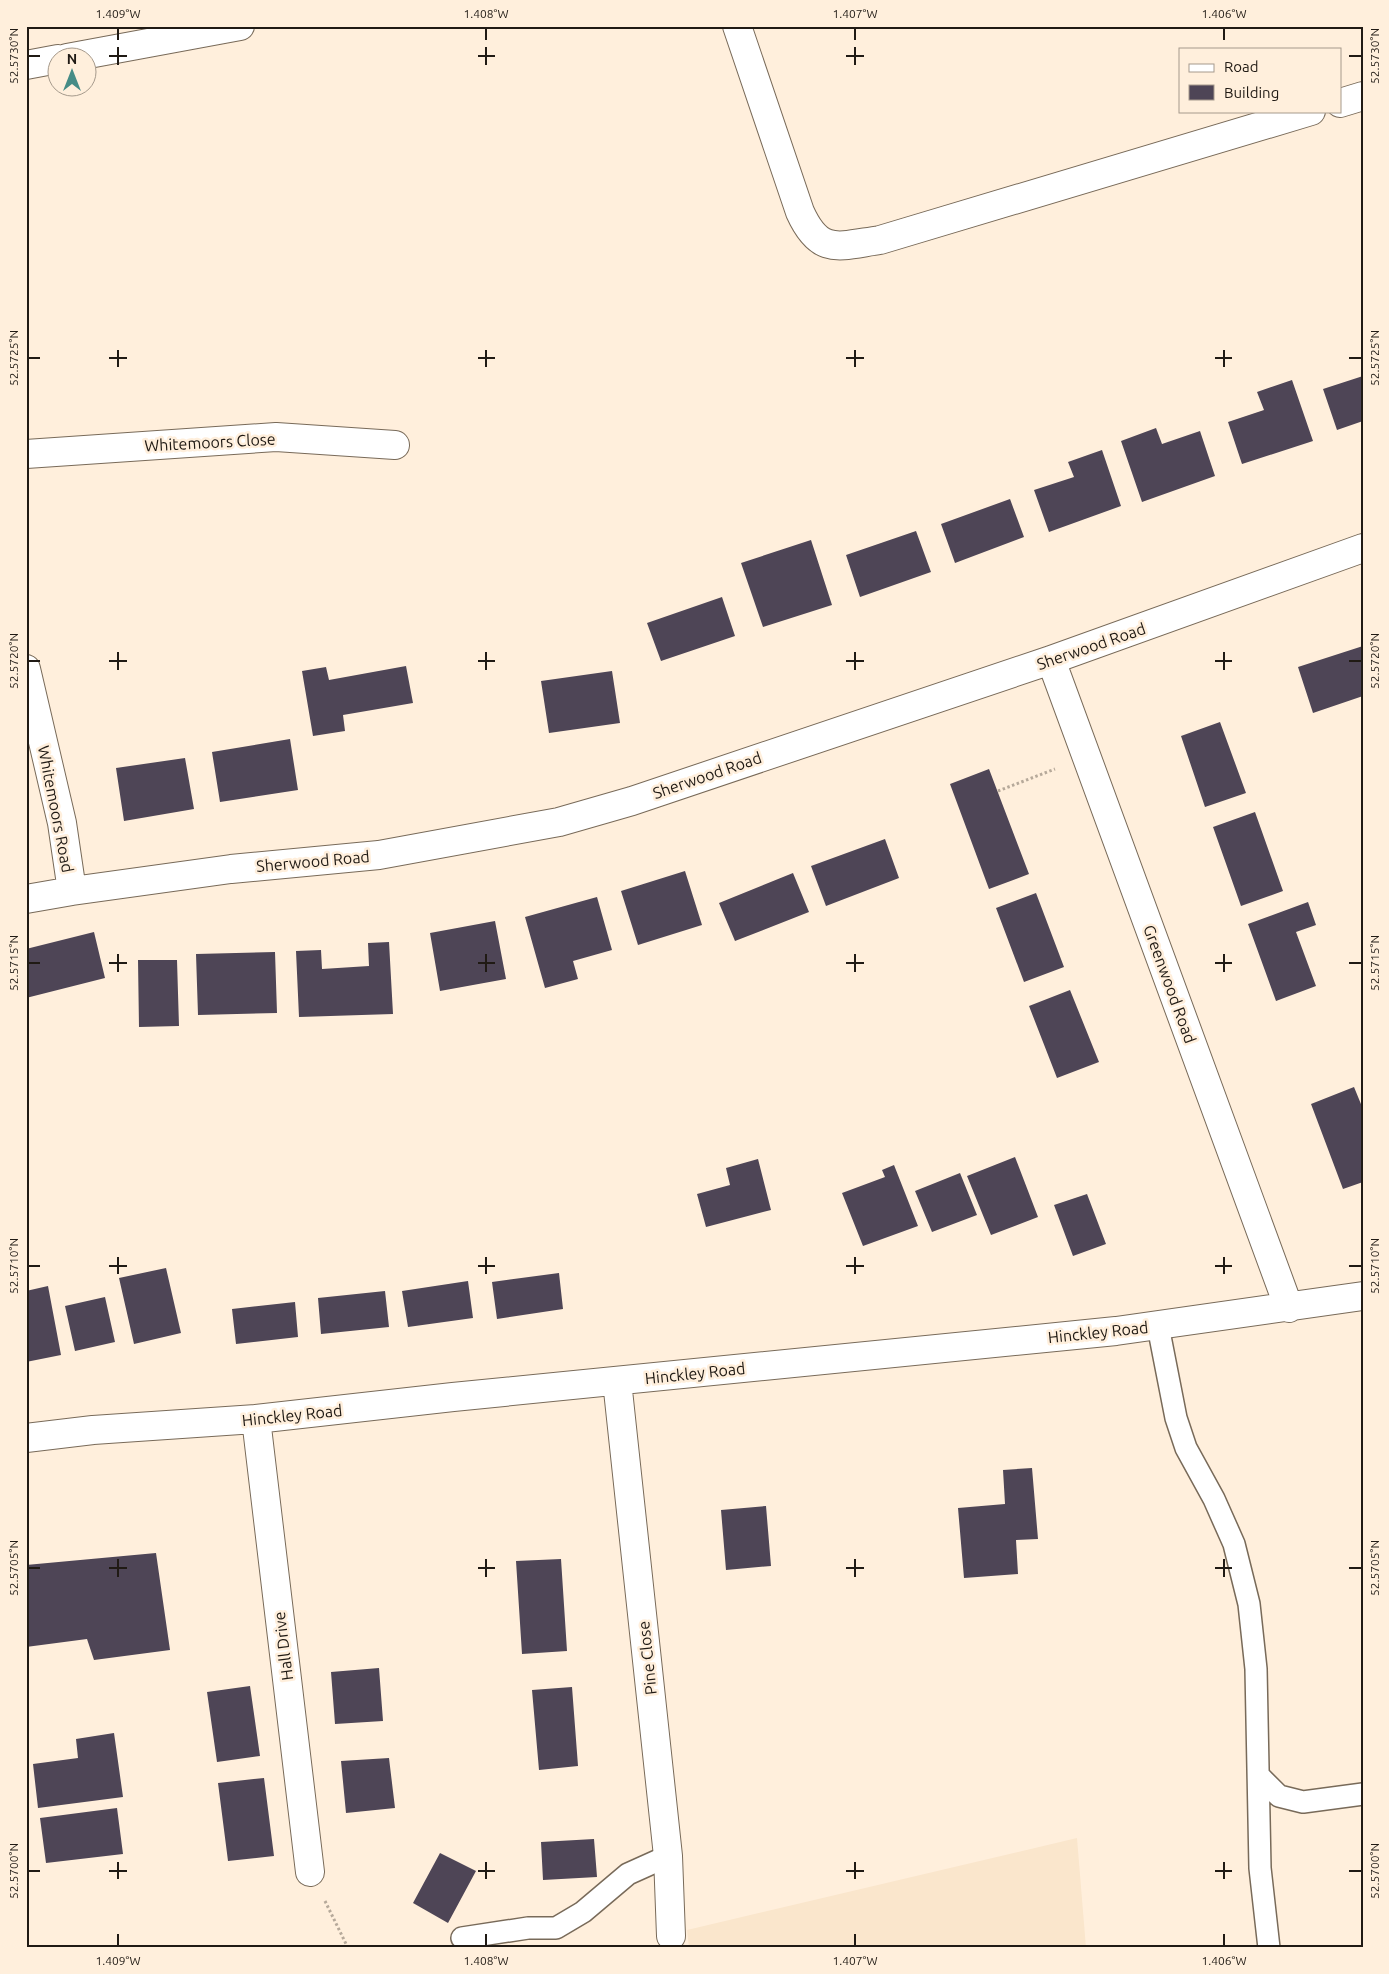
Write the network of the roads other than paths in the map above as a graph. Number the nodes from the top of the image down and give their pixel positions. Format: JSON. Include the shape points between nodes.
{"nodes":[{"id":1,"x":240,"y":26,"type":"edge"},
{"id":2,"x":737,"y":26,"type":"edge"},
{"id":3,"x":98,"y":52,"type":"edge"},
{"id":4,"x":48,"y":61,"type":"edge"},
{"id":5,"x":26,"y":65,"type":"edge"},
{"id":6,"x":1363,"y":96,"type":"edge"},
{"id":7,"x":1342,"y":102,"type":"edge"},
{"id":8,"x":1308,"y":112,"type":"edge"},
{"id":9,"x":395,"y":445,"type":"dead end"},
{"id":10,"x":26,"y":454,"type":"edge"},
{"id":11,"x":1363,"y":548,"type":"edge"},
{"id":12,"x":1051,"y":660,"type":"junction"},
{"id":13,"x":26,"y":669,"type":"edge"},
{"id":14,"x":72,"y":891,"type":"junction"},
{"id":15,"x":26,"y":900,"type":"edge"},
{"id":16,"x":1363,"y":1296,"type":"edge"},
{"id":17,"x":1289,"y":1308,"type":"junction"},
{"id":18,"x":1158,"y":1326,"type":"junction"},
{"id":19,"x":617,"y":1381,"type":"junction"},
{"id":20,"x":256,"y":1419,"type":"junction"},
{"id":21,"x":26,"y":1438,"type":"edge"},
{"id":22,"x":1260,"y":1777,"type":"junction"},
{"id":23,"x":1363,"y":1794,"type":"edge"},
{"id":24,"x":668,"y":1856,"type":"junction"},
{"id":25,"x":310,"y":1872,"type":"road end"},
{"id":26,"x":462,"y":1938,"type":"dead end"},
{"id":27,"x":671,"y":1942,"type":"edge"},
{"id":28,"x":1269,"y":1948,"type":"edge"}],
"edges":[{"from":1,"to":3,"type":"street"},
{"from":2,"to":8,"type":"street","via":[[809,232],[822,243],[841,246],[880,240]]},
{"from":4,"to":5,"type":"street"},
{"from":6,"to":7,"type":"street"},
{"from":9,"to":10,"type":"street","name":"Whitemoors Close","via":[[276,437]]},
{"from":11,"to":12,"type":"street","name":"Sherwood Road"},
{"from":12,"to":14,"type":"street","name":"Sherwood Road","via":[[632,801],[559,822],[379,855],[231,869]]},
{"from":12,"to":17,"type":"street","name":"Greenwood Road"},
{"from":13,"to":14,"type":"street","name":"Whitemoors Road","via":[[62,824]]},
{"from":14,"to":15,"type":"street","name":"Sherwood Road"},
{"from":16,"to":17,"type":"street","name":"Hinckley Road"},
{"from":17,"to":18,"type":"street","name":"Hinckley Road"},
{"from":18,"to":19,"type":"street","name":"Hinckley Road"},
{"from":18,"to":22,"type":"lane","via":[[1174,1408],[1186,1448],[1234,1544],[1249,1604],[1256,1669]]},
{"from":19,"to":20,"type":"street","name":"Hinckley Road"},
{"from":19,"to":24,"type":"street","name":"Pine Close"},
{"from":20,"to":21,"type":"street","name":"Hinckley Road"},
{"from":20,"to":25,"type":"street","name":"Hall Drive"},
{"from":22,"to":23,"type":"lane","via":[[1279,1796],[1303,1802]]},
{"from":22,"to":28,"type":"lane","via":[[1260,1868]]},
{"from":24,"to":26,"type":"lane","via":[[628,1874],[583,1912],[556,1928],[528,1928]]},
{"from":24,"to":27,"type":"street","name":"Pine Close"}]}
